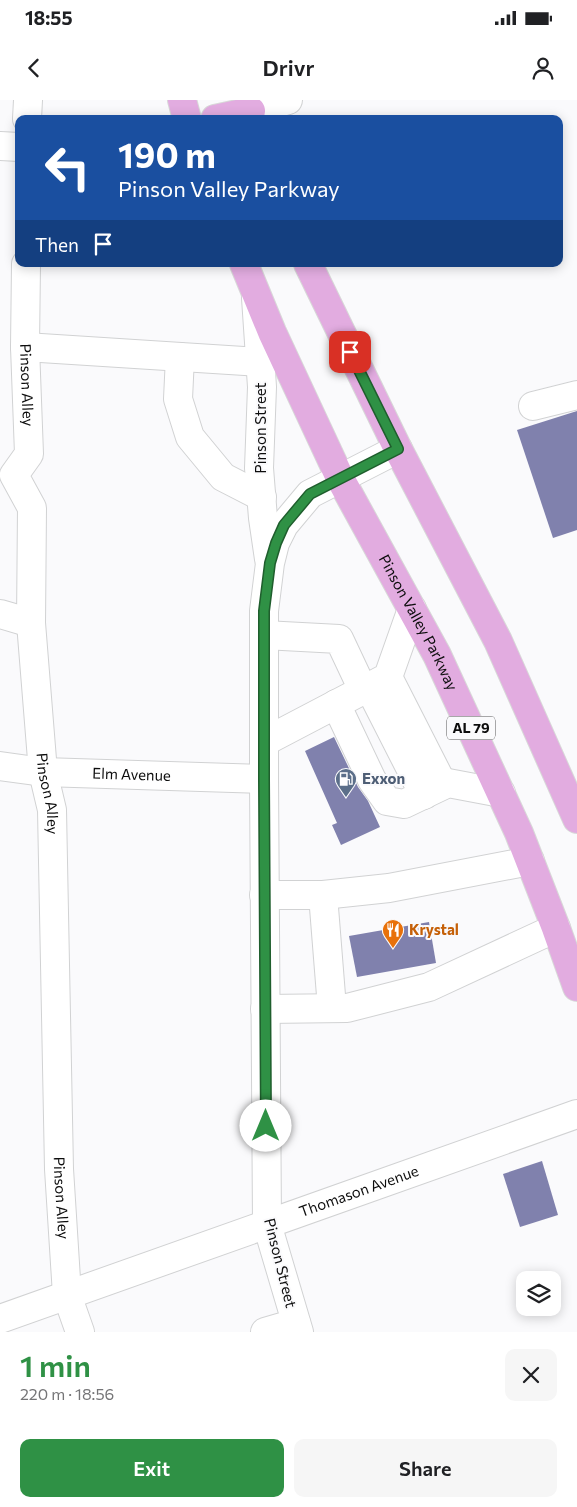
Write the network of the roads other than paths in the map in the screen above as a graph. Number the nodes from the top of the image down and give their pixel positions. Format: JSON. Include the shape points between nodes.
{"nodes":[{"id":1,"x":28,"y":100,"type":"edge"},
{"id":2,"x":182,"y":100,"type":"edge"},
{"id":3,"x":288,"y":100,"type":"edge"},
{"id":4,"x":251,"y":110,"type":"edge"},
{"id":5,"x":27,"y":115,"type":"edge"},
{"id":6,"x":186,"y":115,"type":"edge"},
{"id":7,"x":231,"y":115,"type":"edge"},
{"id":8,"x":0,"y":146,"type":"edge"},
{"id":9,"x":15,"y":147,"type":"edge"},
{"id":10,"x":26,"y":267,"type":"edge"},
{"id":11,"x":245,"y":267,"type":"edge"},
{"id":12,"x":309,"y":267,"type":"edge"},
{"id":13,"x":256,"y":292,"type":"junction"},
{"id":14,"x":25,"y":348,"type":"junction"},
{"id":15,"x":180,"y":357,"type":"junction"},
{"id":16,"x":260,"y":362,"type":"junction"},
{"id":17,"x":577,"y":395,"type":"edge"},
{"id":18,"x":533,"y":406,"type":"dead end"},
{"id":19,"x":398,"y":449,"type":"junction"},
{"id":20,"x":7,"y":472,"type":"edge"},
{"id":21,"x":341,"y":480,"type":"junction"},
{"id":22,"x":262,"y":497,"type":"junction"},
{"id":23,"x":270,"y":563,"type":"junction"},
{"id":24,"x":412,"y":609,"type":"junction"},
{"id":25,"x":0,"y":614,"type":"edge"},
{"id":26,"x":31,"y":623,"type":"junction"},
{"id":27,"x":264,"y":635,"type":"junction"},
{"id":28,"x":361,"y":691,"type":"junction"},
{"id":29,"x":264,"y":742,"type":"junction"},
{"id":30,"x":0,"y":766,"type":"edge"},
{"id":31,"x":43,"y":772,"type":"junction"},
{"id":32,"x":264,"y":779,"type":"junction"},
{"id":33,"x":501,"y":793,"type":"junction"},
{"id":34,"x":424,"y":795,"type":"junction"},
{"id":35,"x":577,"y":819,"type":"edge"},
{"id":36,"x":530,"y":860,"type":"junction"},
{"id":37,"x":264,"y":895,"type":"junction"},
{"id":38,"x":323,"y":895,"type":"junction"},
{"id":39,"x":556,"y":928,"type":"junction"},
{"id":40,"x":577,"y":987,"type":"edge"},
{"id":41,"x":332,"y":1008,"type":"junction"},
{"id":42,"x":265,"y":1009,"type":"junction"},
{"id":43,"x":577,"y":1114,"type":"edge"},
{"id":44,"x":267,"y":1224,"type":"junction"},
{"id":45,"x":67,"y":1295,"type":"junction"},
{"id":46,"x":0,"y":1319,"type":"edge"},
{"id":47,"x":297,"y":1327,"type":"edge"},
{"id":48,"x":80,"y":1332,"type":"edge"},
{"id":49,"x":266,"y":1332,"type":"edge"}],
"edges":[{"from":1,"to":5,"type":"street"},
{"from":2,"to":6,"type":"main road"},
{"from":3,"to":4,"type":"street"},
{"from":4,"to":7,"type":"main road"},
{"from":8,"to":9,"type":"street"},
{"from":10,"to":14,"type":"street","name":"Pinson Alley"},
{"from":11,"to":13,"type":"main road","name":"Pinson Valley Parkway","number":"AL 79"},
{"from":12,"to":19,"type":"main road"},
{"from":13,"to":16,"type":"street","name":"Pinson Street"},
{"from":13,"to":21,"type":"main road","name":"Pinson Valley Parkway","number":"AL 79"},
{"from":14,"to":15,"type":"street"},
{"from":14,"to":20,"type":"street","name":"Pinson Alley","via":[[29,454]]},
{"from":15,"to":16,"type":"street"},
{"from":15,"to":22,"type":"street","via":[[178,399],[190,437],[223,477]]},
{"from":16,"to":22,"type":"street","name":"Pinson Street"},
{"from":17,"to":18,"type":"street"},
{"from":19,"to":21,"type":"street","name":"Pinson Street"},
{"from":19,"to":35,"type":"main road","via":[[498,641]]},
{"from":20,"to":26,"type":"street","name":"Pinson Alley","via":[[32,508]]},
{"from":21,"to":23,"type":"street","name":"Pinson Street","via":[[310,494],[284,525]]},
{"from":21,"to":24,"type":"main road","name":"Pinson Valley Parkway","number":"AL 79"},
{"from":22,"to":23,"type":"street","name":"Pinson Street"},
{"from":23,"to":27,"type":"street","name":"Pinson Street"},
{"from":24,"to":28,"type":"street"},
{"from":24,"to":33,"type":"main road","name":"Pinson Valley Parkway","number":"AL 79","via":[[438,655]]},
{"from":25,"to":26,"type":"street"},
{"from":26,"to":31,"type":"street","name":"Pinson Alley"},
{"from":27,"to":28,"type":"street","via":[[339,639]]},
{"from":27,"to":29,"type":"street","name":"Pinson Street"},
{"from":28,"to":29,"type":"street"},
{"from":28,"to":34,"type":"street"},
{"from":28,"to":34,"type":"street"},
{"from":29,"to":32,"type":"street","name":"Pinson Street"},
{"from":30,"to":31,"type":"street","name":"Elm Avenue"},
{"from":31,"to":32,"type":"street","name":"Elm Avenue"},
{"from":31,"to":45,"type":"street","name":"Pinson Alley","via":[[52,810],[58,1170]]},
{"from":32,"to":37,"type":"street","name":"Pinson Street"},
{"from":33,"to":34,"type":"street","via":[[448,783]]},
{"from":33,"to":36,"type":"main road","name":"Pinson Valley Parkway","number":"AL 79"},
{"from":36,"to":38,"type":"street","via":[[389,888]]},
{"from":36,"to":39,"type":"main road","name":"Pinson Valley Parkway","number":"AL 79"},
{"from":37,"to":38,"type":"street"},
{"from":37,"to":42,"type":"street","name":"Pinson Street"},
{"from":38,"to":41,"type":"street"},
{"from":39,"to":40,"type":"main road","name":"Pinson Valley Parkway","number":"AL 79"},
{"from":39,"to":41,"type":"street","via":[[430,987],[347,1008]]},
{"from":41,"to":42,"type":"street"},
{"from":42,"to":44,"type":"street","name":"Pinson Street"},
{"from":43,"to":44,"type":"street","name":"Thomason Avenue"},
{"from":44,"to":45,"type":"street","name":"Thomason Avenue"},
{"from":44,"to":47,"type":"street","name":"Pinson Street"},
{"from":45,"to":46,"type":"street","name":"Thomason Avenue"},
{"from":45,"to":48,"type":"street","name":"Pinson Alley"},
{"from":47,"to":49,"type":"street"}]}
